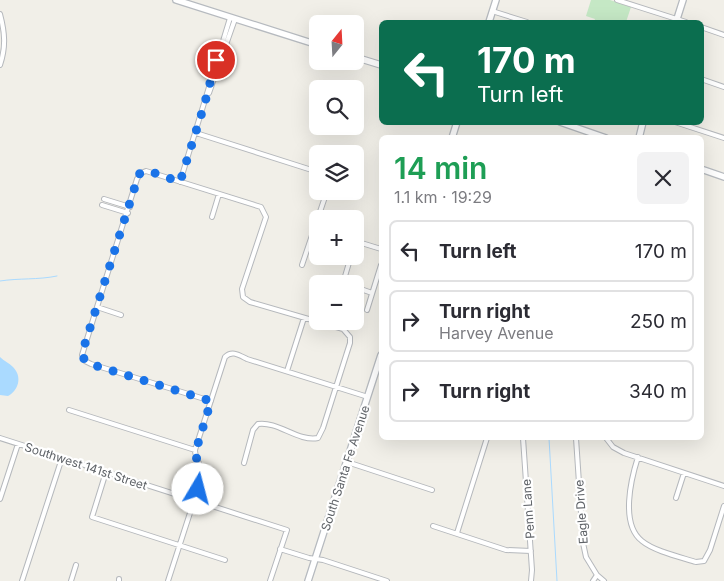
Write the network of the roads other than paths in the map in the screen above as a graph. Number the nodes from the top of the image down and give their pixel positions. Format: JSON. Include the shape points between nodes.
{"nodes":[{"id":1,"x":176,"y":0,"type":"edge"},
{"id":2,"x":496,"y":0,"type":"edge"},
{"id":3,"x":617,"y":0,"type":"edge"},
{"id":4,"x":683,"y":0,"type":"edge"},
{"id":5,"x":492,"y":11,"type":"junction"},
{"id":6,"x":0,"y":14,"type":"edge"},
{"id":7,"x":233,"y":19,"type":"junction"},
{"id":8,"x":490,"y":20,"type":"edge"},
{"id":9,"x":521,"y":20,"type":"edge"},
{"id":10,"x":674,"y":20,"type":"edge"},
{"id":11,"x":677,"y":20,"type":"edge"},
{"id":12,"x":704,"y":29,"type":"edge"},
{"id":13,"x":724,"y":35,"type":"edge"},
{"id":14,"x":309,"y":42,"type":"edge"},
{"id":15,"x":364,"y":60,"type":"edge"},
{"id":16,"x":379,"y":64,"type":"edge"},
{"id":17,"x":0,"y":66,"type":"edge"},
{"id":18,"x":704,"y":80,"type":"edge"},
{"id":19,"x":724,"y":87,"type":"edge"},
{"id":20,"x":569,"y":125,"type":"edge"},
{"id":21,"x":684,"y":125,"type":"edge"},
{"id":22,"x":196,"y":133,"type":"junction"},
{"id":23,"x":597,"y":135,"type":"edge"},
{"id":24,"x":724,"y":138,"type":"edge"},
{"id":25,"x":309,"y":169,"type":"edge"},
{"id":26,"x":704,"y":170,"type":"edge"},
{"id":27,"x":724,"y":177,"type":"edge"},
{"id":28,"x":180,"y":182,"type":"junction"},
{"id":29,"x":219,"y":194,"type":"junction"},
{"id":30,"x":104,"y":199,"type":"dead end"},
{"id":31,"x":324,"y":200,"type":"edge"},
{"id":32,"x":113,"y":202,"type":"junction"},
{"id":33,"x":102,"y":205,"type":"dead end"},
{"id":34,"x":130,"y":207,"type":"junction"},
{"id":35,"x":111,"y":208,"type":"junction"},
{"id":36,"x":128,"y":213,"type":"junction"},
{"id":37,"x":212,"y":217,"type":"dead end"},
{"id":38,"x":364,"y":244,"type":"edge"},
{"id":39,"x":379,"y":248,"type":"edge"},
{"id":40,"x":302,"y":265,"type":"dead end"},
{"id":41,"x":379,"y":275,"type":"edge"},
{"id":42,"x":364,"y":290,"type":"edge"},
{"id":43,"x":372,"y":293,"type":"junction"},
{"id":44,"x":97,"y":307,"type":"junction"},
{"id":45,"x":366,"y":310,"type":"dead end"},
{"id":46,"x":121,"y":315,"type":"dead end"},
{"id":47,"x":304,"y":318,"type":"junction"},
{"id":48,"x":379,"y":361,"type":"edge"},
{"id":49,"x":287,"y":371,"type":"junction"},
{"id":50,"x":336,"y":387,"type":"junction"},
{"id":51,"x":368,"y":397,"type":"junction"},
{"id":52,"x":211,"y":401,"type":"junction"},
{"id":53,"x":69,"y":410,"type":"dead end"},
{"id":54,"x":0,"y":438,"type":"edge"},
{"id":55,"x":486,"y":440,"type":"edge"},
{"id":56,"x":523,"y":440,"type":"edge"},
{"id":57,"x":576,"y":440,"type":"edge"},
{"id":58,"x":607,"y":440,"type":"edge"},
{"id":59,"x":18,"y":444,"type":"junction"},
{"id":60,"x":196,"y":450,"type":"junction"},
{"id":61,"x":638,"y":457,"type":"junction"},
{"id":62,"x":62,"y":458,"type":"junction"},
{"id":63,"x":347,"y":462,"type":"junction"},
{"id":64,"x":244,"y":463,"type":"dead end"},
{"id":65,"x":106,"y":472,"type":"junction"},
{"id":66,"x":684,"y":473,"type":"junction"},
{"id":67,"x":724,"y":486,"type":"edge"},
{"id":68,"x":432,"y":490,"type":"dead end"},
{"id":69,"x":676,"y":498,"type":"dead end"},
{"id":70,"x":0,"y":499,"type":"edge"},
{"id":71,"x":194,"y":500,"type":"junction"},
{"id":72,"x":724,"y":506,"type":"edge"},
{"id":73,"x":433,"y":526,"type":"dead end"},
{"id":74,"x":457,"y":534,"type":"junction"},
{"id":75,"x":179,"y":546,"type":"junction"},
{"id":76,"x":280,"y":549,"type":"junction"},
{"id":77,"x":530,"y":551,"type":"junction"},
{"id":78,"x":315,"y":559,"type":"junction"},
{"id":79,"x":225,"y":560,"type":"dead end"},
{"id":80,"x":76,"y":565,"type":"dead end"},
{"id":81,"x":597,"y":575,"type":"junction"},
{"id":82,"x":22,"y":581,"type":"edge"},
{"id":83,"x":71,"y":581,"type":"edge"},
{"id":84,"x":168,"y":581,"type":"edge"},
{"id":85,"x":270,"y":581,"type":"edge"},
{"id":86,"x":308,"y":581,"type":"edge"},
{"id":87,"x":387,"y":581,"type":"edge"},
{"id":88,"x":531,"y":581,"type":"edge"},
{"id":89,"x":593,"y":581,"type":"edge"},
{"id":90,"x":604,"y":581,"type":"edge"}],
"edges":[{"from":1,"to":7,"type":"main road"},
{"from":2,"to":5,"type":"main road"},
{"from":3,"to":10,"type":"street"},
{"from":4,"to":11,"type":"main road"},
{"from":5,"to":8,"type":"main road"},
{"from":5,"to":9,"type":"street"},
{"from":6,"to":17,"type":"street","via":[[5,32]]},
{"from":7,"to":14,"type":"main road"},
{"from":7,"to":22,"type":"street"},
{"from":12,"to":13,"type":"street"},
{"from":15,"to":16,"type":"main road"},
{"from":18,"to":19,"type":"street"},
{"from":20,"to":23,"type":"main road"},
{"from":21,"to":24,"type":"street"},
{"from":22,"to":25,"type":"street"},
{"from":22,"to":28,"type":"street"},
{"from":26,"to":27,"type":"main road"},
{"from":28,"to":29,"type":"street"},
{"from":28,"to":34,"type":"street","via":[[149,171],[143,172],[137,179]]},
{"from":29,"to":37,"type":"street"},
{"from":29,"to":47,"type":"street","via":[[257,205],[264,212],[265,220],[242,289],[244,297],[250,302]]},
{"from":30,"to":32,"type":"street"},
{"from":31,"to":40,"type":"street"},
{"from":32,"to":34,"type":"street"},
{"from":32,"to":35,"type":"street"},
{"from":33,"to":35,"type":"street"},
{"from":34,"to":36,"type":"street"},
{"from":35,"to":36,"type":"street"},
{"from":36,"to":44,"type":"street"},
{"from":38,"to":39,"type":"street"},
{"from":41,"to":43,"type":"street"},
{"from":42,"to":43,"type":"street"},
{"from":43,"to":45,"type":"street"},
{"from":44,"to":46,"type":"street"},
{"from":44,"to":52,"type":"street","via":[[82,355],[90,364]]},
{"from":47,"to":49,"type":"street"},
{"from":47,"to":50,"type":"street","via":[[343,329],[350,335]]},
{"from":48,"to":51,"type":"main road","name":"South Santa Fe Avenue"},
{"from":49,"to":50,"type":"street"},
{"from":49,"to":52,"type":"street","via":[[228,354],[223,360]]},
{"from":50,"to":51,"type":"street"},
{"from":50,"to":64,"type":"street","via":[[318,438],[258,424],[253,430]]},
{"from":51,"to":63,"type":"main road","name":"South Santa Fe Avenue"},
{"from":52,"to":60,"type":"street"},
{"from":53,"to":60,"type":"street"},
{"from":54,"to":59,"type":"street","name":"Southwest 141st Street"},
{"from":55,"to":74,"type":"street"},
{"from":56,"to":77,"type":"street","name":"Penn Lane"},
{"from":57,"to":81,"type":"street","name":"Eagle Drive","via":[[584,550]]},
{"from":58,"to":61,"type":"street","via":[[616,449]]},
{"from":59,"to":62,"type":"street","name":"Southwest 141st Street"},
{"from":59,"to":70,"type":"street"},
{"from":60,"to":71,"type":"street","via":[[202,470]]},
{"from":61,"to":66,"type":"street"},
{"from":61,"to":72,"type":"street","via":[[630,493],[631,523],[636,535],[646,544],[696,562],[704,561]]},
{"from":62,"to":65,"type":"street","name":"Southwest 141st Street"},
{"from":62,"to":82,"type":"street"},
{"from":63,"to":68,"type":"street"},
{"from":63,"to":78,"type":"main road","name":"South Santa Fe Avenue"},
{"from":65,"to":71,"type":"street","name":"Southwest 141st Street"},
{"from":65,"to":75,"type":"street","via":[[92,517]]},
{"from":66,"to":67,"type":"street"},
{"from":66,"to":69,"type":"street"},
{"from":71,"to":75,"type":"street"},
{"from":71,"to":76,"type":"street","name":"Southwest 141st Street","via":[[287,530]]},
{"from":73,"to":74,"type":"street"},
{"from":74,"to":77,"type":"street","via":[[506,550]]},
{"from":75,"to":79,"type":"street"},
{"from":75,"to":84,"type":"street"},
{"from":76,"to":78,"type":"street"},
{"from":76,"to":85,"type":"street"},
{"from":77,"to":88,"type":"street","name":"Penn Lane"},
{"from":78,"to":86,"type":"main road","name":"South Santa Fe Avenue"},
{"from":78,"to":87,"type":"street"},
{"from":80,"to":83,"type":"street"},
{"from":81,"to":89,"type":"street"},
{"from":81,"to":90,"type":"street"}]}
